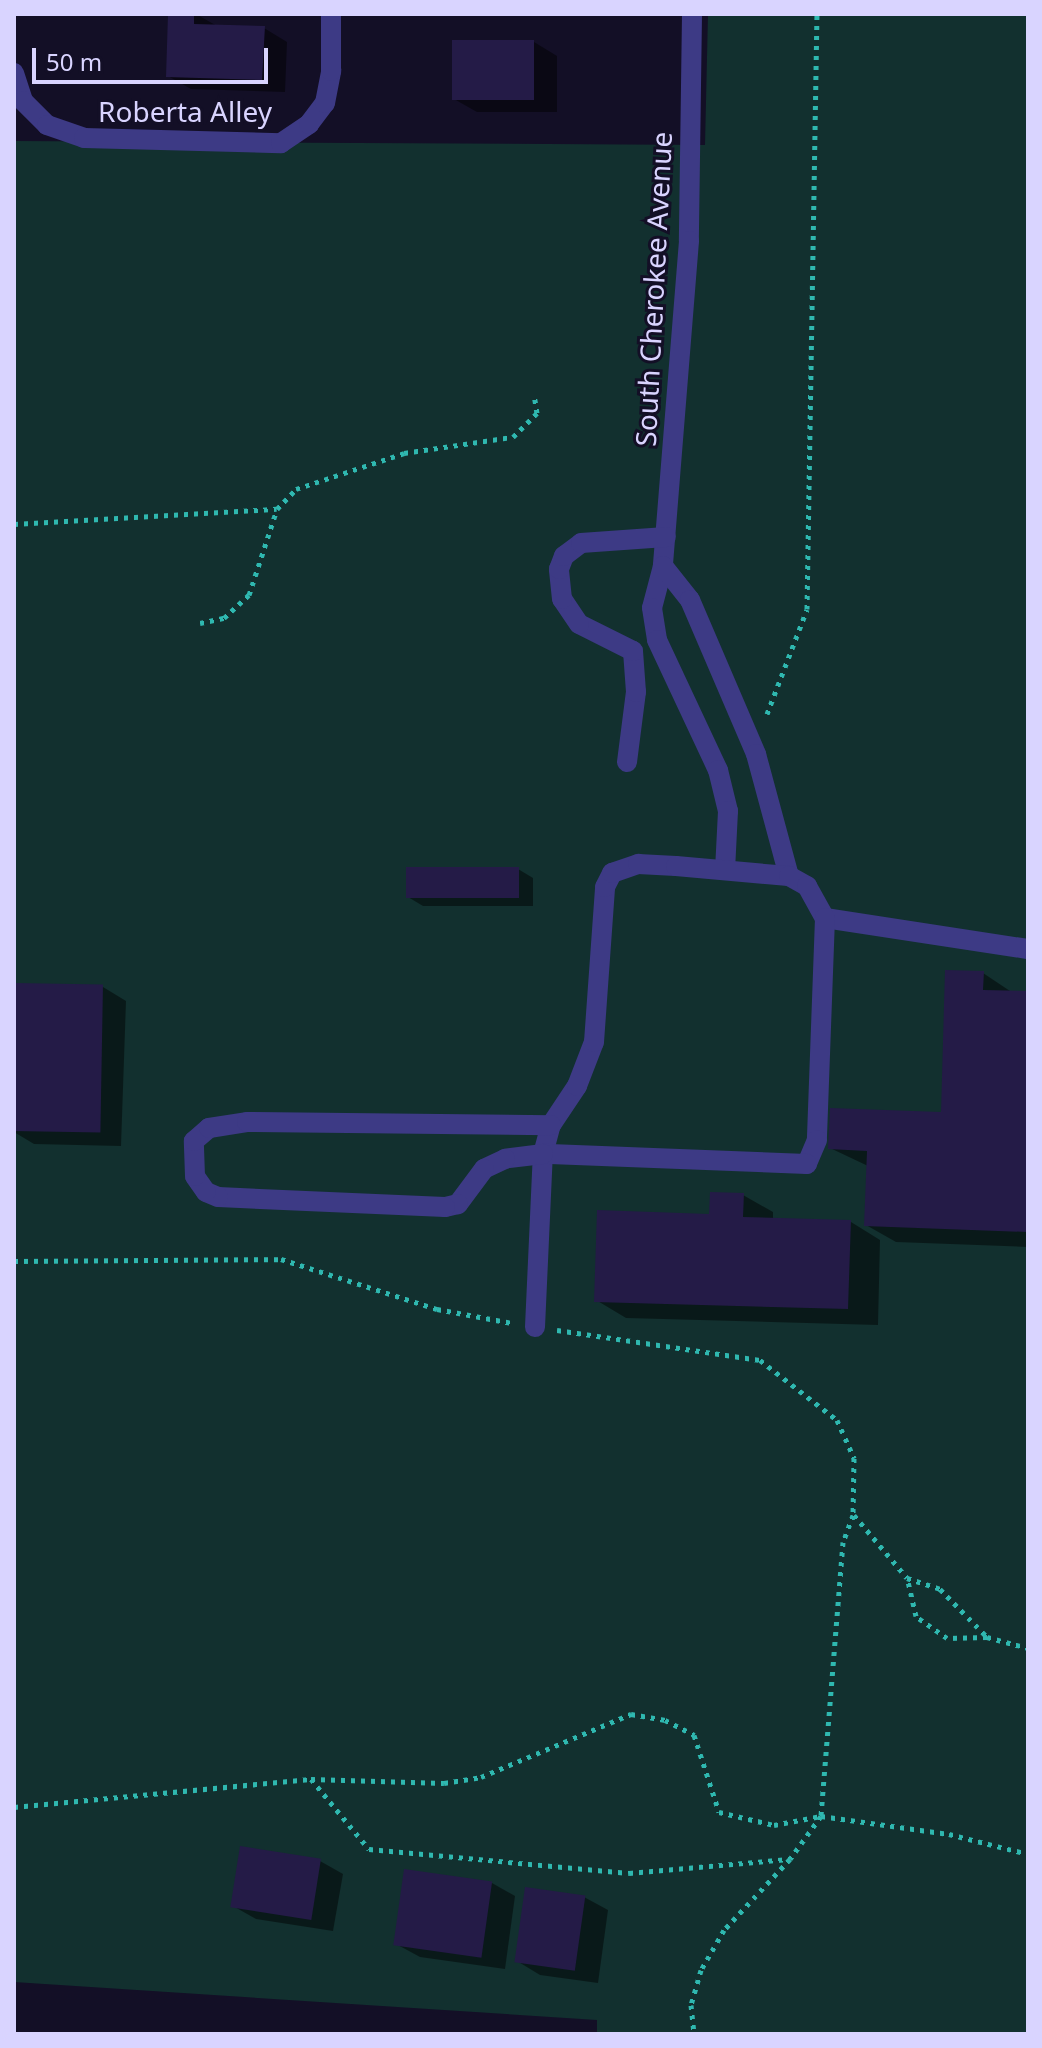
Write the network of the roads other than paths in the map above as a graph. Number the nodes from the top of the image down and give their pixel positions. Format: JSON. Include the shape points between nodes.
{"nodes":[{"id":1,"x":331,"y":14,"type":"edge"},
{"id":2,"x":692,"y":14,"type":"edge"},
{"id":3,"x":14,"y":73,"type":"edge"},
{"id":4,"x":666,"y":537,"type":"junction"},
{"id":5,"x":663,"y":566,"type":"junction"},
{"id":6,"x":627,"y":762,"type":"dead end"},
{"id":7,"x":725,"y":870,"type":"junction"},
{"id":8,"x":789,"y":876,"type":"junction"},
{"id":9,"x":825,"y":918,"type":"junction"},
{"id":10,"x":1028,"y":949,"type":"edge"},
{"id":11,"x":551,"y":1125,"type":"junction"},
{"id":12,"x":543,"y":1154,"type":"junction"},
{"id":13,"x":535,"y":1327,"type":"road end"}],
"edges":[{"from":1,"to":3,"type":"street","name":"Roberta Alley","via":[[325,103],[309,124],[281,143],[84,138],[47,125],[23,101]]},
{"from":2,"to":4,"type":"street","name":"South Cherokee Avenue","via":[[689,241]]},
{"from":4,"to":5,"type":"street","name":"South Cherokee Avenue"},
{"from":4,"to":6,"type":"street","via":[[581,543],[564,556],[559,569],[562,599],[579,624],[633,651],[636,692]]},
{"from":5,"to":7,"type":"street","name":"South Cherokee Avenue","via":[[652,608],[657,640],[718,770],[728,811]]},
{"from":5,"to":8,"type":"street","via":[[690,600],[756,754]]},
{"from":7,"to":8,"type":"street"},
{"from":7,"to":11,"type":"street","via":[[638,864],[612,873],[605,887],[594,1042],[577,1086]]},
{"from":8,"to":9,"type":"street","via":[[807,886]]},
{"from":9,"to":10,"type":"street"},
{"from":9,"to":12,"type":"street","via":[[817,1140],[807,1164]]},
{"from":11,"to":12,"type":"street"},
{"from":11,"to":12,"type":"street","via":[[247,1122],[209,1128],[194,1141],[195,1176],[206,1192],[218,1197],[445,1207],[458,1204],[484,1169],[505,1159]]},
{"from":12,"to":13,"type":"street"}]}
